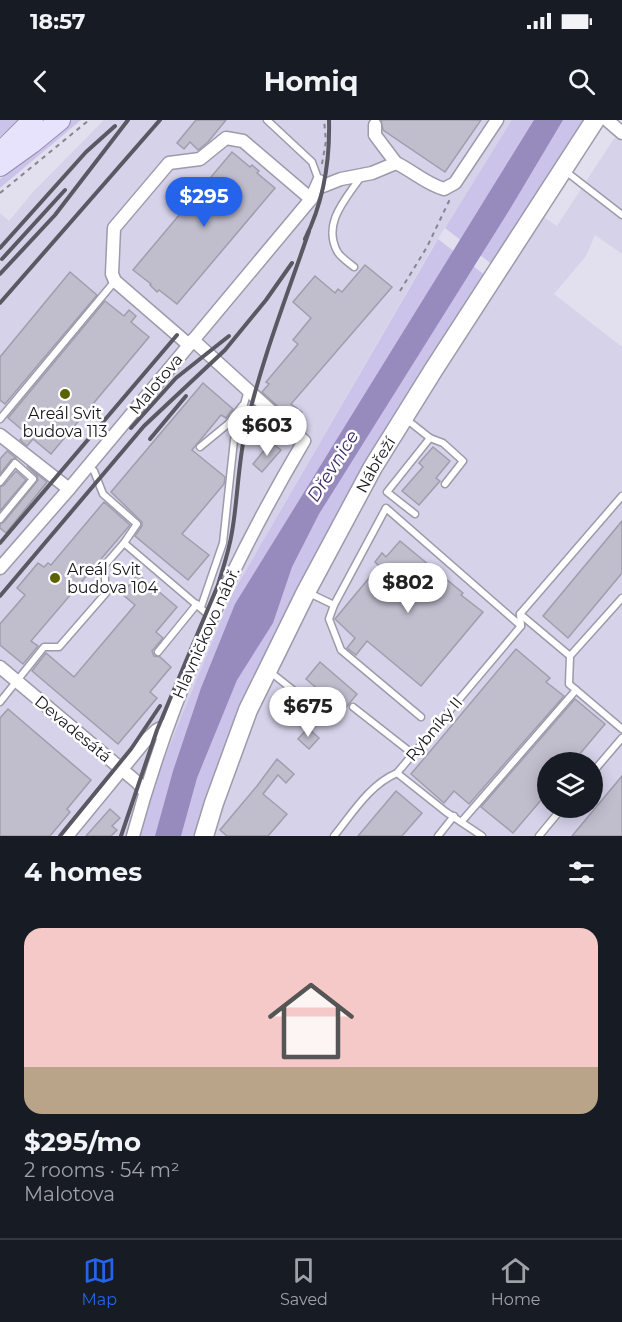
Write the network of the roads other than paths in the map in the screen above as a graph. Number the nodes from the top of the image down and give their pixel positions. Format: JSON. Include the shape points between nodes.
{"nodes":[{"id":1,"x":33,"y":120,"type":"edge"},
{"id":2,"x":60,"y":120,"type":"edge"},
{"id":3,"x":267,"y":120,"type":"edge"},
{"id":4,"x":497,"y":120,"type":"edge"},
{"id":5,"x":596,"y":120,"type":"edge"},
{"id":6,"x":607,"y":120,"type":"edge"},
{"id":7,"x":375,"y":125,"type":"dead end"},
{"id":8,"x":622,"y":133,"type":"edge"},
{"id":9,"x":2,"y":159,"type":"edge"},
{"id":10,"x":396,"y":163,"type":"junction"},
{"id":11,"x":564,"y":170,"type":"junction"},
{"id":12,"x":362,"y":175,"type":"junction"},
{"id":13,"x":319,"y":181,"type":"junction"},
{"id":14,"x":311,"y":199,"type":"junction"},
{"id":15,"x":622,"y":215,"type":"edge"},
{"id":16,"x":354,"y":267,"type":"dead end"},
{"id":17,"x":115,"y":281,"type":"junction"},
{"id":18,"x":191,"y":343,"type":"junction"},
{"id":19,"x":248,"y":389,"type":"junction"},
{"id":20,"x":244,"y":404,"type":"junction"},
{"id":21,"x":403,"y":417,"type":"junction"},
{"id":22,"x":0,"y":419,"type":"edge"},
{"id":23,"x":0,"y":435,"type":"edge"},
{"id":24,"x":430,"y":438,"type":"junction"},
{"id":25,"x":200,"y":447,"type":"dead end"},
{"id":26,"x":88,"y":465,"type":"junction"},
{"id":27,"x":0,"y":482,"type":"edge"},
{"id":28,"x":445,"y":484,"type":"dead end"},
{"id":29,"x":69,"y":489,"type":"junction"},
{"id":30,"x":622,"y":496,"type":"edge"},
{"id":31,"x":416,"y":514,"type":"dead end"},
{"id":32,"x":0,"y":519,"type":"edge"},
{"id":33,"x":124,"y":543,"type":"junction"},
{"id":34,"x":0,"y":568,"type":"edge"},
{"id":35,"x":306,"y":591,"type":"junction"},
{"id":36,"x":622,"y":598,"type":"edge"},
{"id":37,"x":334,"y":605,"type":"junction"},
{"id":38,"x":199,"y":606,"type":"junction"},
{"id":39,"x":520,"y":614,"type":"junction"},
{"id":40,"x":211,"y":617,"type":"junction"},
{"id":41,"x":521,"y":626,"type":"junction"},
{"id":42,"x":158,"y":652,"type":"dead end"},
{"id":43,"x":570,"y":656,"type":"junction"},
{"id":44,"x":0,"y":667,"type":"edge"},
{"id":45,"x":266,"y":669,"type":"junction"},
{"id":46,"x":17,"y":682,"type":"junction"},
{"id":47,"x":576,"y":690,"type":"junction"},
{"id":48,"x":0,"y":702,"type":"edge"},
{"id":49,"x":353,"y":707,"type":"dead end"},
{"id":50,"x":422,"y":717,"type":"dead end"},
{"id":51,"x":331,"y":720,"type":"dead end"},
{"id":52,"x":167,"y":725,"type":"junction"},
{"id":53,"x":622,"y":729,"type":"edge"},
{"id":54,"x":622,"y":739,"type":"edge"},
{"id":55,"x":413,"y":754,"type":"junction"},
{"id":56,"x":603,"y":761,"type":"edge"},
{"id":57,"x":122,"y":771,"type":"junction"},
{"id":58,"x":397,"y":773,"type":"junction"},
{"id":59,"x":145,"y":792,"type":"junction"},
{"id":60,"x":454,"y":816,"type":"junction"},
{"id":61,"x":555,"y":818,"type":"edge"},
{"id":62,"x":462,"y":821,"type":"junction"},
{"id":63,"x":67,"y":836,"type":"edge"},
{"id":64,"x":133,"y":836,"type":"edge"},
{"id":65,"x":204,"y":836,"type":"edge"},
{"id":66,"x":334,"y":836,"type":"edge"},
{"id":67,"x":438,"y":836,"type":"edge"},
{"id":68,"x":482,"y":836,"type":"edge"},
{"id":69,"x":539,"y":836,"type":"edge"}],
"edges":[{"from":1,"to":9,"type":"main road"},
{"from":2,"to":9,"type":"main road","via":[[32,143]]},
{"from":3,"to":13,"type":"lane","via":[[312,162]]},
{"from":4,"to":10,"type":"street","via":[[455,183],[444,189]]},
{"from":5,"to":11,"type":"street","name":"Nábřeží"},
{"from":6,"to":8,"type":"street"},
{"from":7,"to":10,"type":"street","via":[[375,135]]},
{"from":10,"to":12,"type":"street"},
{"from":11,"to":15,"type":"lane"},
{"from":11,"to":21,"type":"street","name":"Nábřeží"},
{"from":12,"to":13,"type":"street","via":[[323,186]]},
{"from":12,"to":16,"type":"lane","via":[[331,227],[337,253]]},
{"from":13,"to":14,"type":"street","name":"Malotova"},
{"from":14,"to":17,"type":"street","via":[[243,141],[226,138],[200,159],[169,163],[114,228]]},
{"from":14,"to":18,"type":"street","name":"Malotova"},
{"from":17,"to":18,"type":"street"},
{"from":17,"to":22,"type":"lane"},
{"from":18,"to":19,"type":"street"},
{"from":18,"to":26,"type":"street","name":"Malotova"},
{"from":19,"to":20,"type":"lane"},
{"from":19,"to":40,"type":"street","name":"Hlavničkovo nábř.","via":[[304,441],[270,498]]},
{"from":20,"to":25,"type":"lane"},
{"from":20,"to":38,"type":"lane","via":[[234,440],[223,543]]},
{"from":21,"to":24,"type":"lane"},
{"from":21,"to":35,"type":"street","name":"Nábřeží"},
{"from":23,"to":29,"type":"street"},
{"from":24,"to":28,"type":"lane","via":[[443,443],[464,461]]},
{"from":24,"to":31,"type":"lane","via":[[387,492]]},
{"from":26,"to":29,"type":"street","name":"Malotova"},
{"from":26,"to":33,"type":"lane","via":[[103,494],[137,524]]},
{"from":27,"to":32,"type":"lane","via":[[15,464],[33,479]]},
{"from":29,"to":34,"type":"street","name":"Malotova"},
{"from":30,"to":39,"type":"lane"},
{"from":33,"to":38,"type":"lane"},
{"from":33,"to":46,"type":"lane","via":[[104,566],[106,593],[59,647],[44,647]]},
{"from":35,"to":37,"type":"lane"},
{"from":35,"to":45,"type":"street","name":"Nábřeží"},
{"from":36,"to":43,"type":"lane"},
{"from":37,"to":41,"type":"lane","via":[[386,508]]},
{"from":37,"to":50,"type":"lane","via":[[329,620],[341,650]]},
{"from":38,"to":40,"type":"lane"},
{"from":38,"to":42,"type":"lane"},
{"from":39,"to":41,"type":"lane"},
{"from":39,"to":43,"type":"lane"},
{"from":40,"to":52,"type":"street","name":"Hlavničkovo nábř."},
{"from":41,"to":55,"type":"lane","name":"Rybníky II"},
{"from":43,"to":47,"type":"lane","via":[[569,684]]},
{"from":44,"to":46,"type":"street","name":"Devadesátá"},
{"from":45,"to":51,"type":"lane"},
{"from":45,"to":65,"type":"street","name":"Nábřeží","via":[[236,739]]},
{"from":46,"to":48,"type":"lane"},
{"from":46,"to":57,"type":"street","name":"Devadesátá"},
{"from":47,"to":53,"type":"lane"},
{"from":47,"to":62,"type":"lane"},
{"from":49,"to":55,"type":"lane"},
{"from":52,"to":57,"type":"street","via":[[145,741]]},
{"from":52,"to":59,"type":"street","name":"Hlavničkovo nábř."},
{"from":54,"to":56,"type":"lane"},
{"from":55,"to":58,"type":"lane","name":"Rybníky II"},
{"from":57,"to":59,"type":"street","name":"Devadesátá"},
{"from":57,"to":63,"type":"street"},
{"from":58,"to":60,"type":"lane"},
{"from":58,"to":66,"type":"lane","name":"Rybníky II","via":[[374,788]]},
{"from":59,"to":64,"type":"street","name":"Hlavničkovo nábř."},
{"from":60,"to":62,"type":"lane"},
{"from":60,"to":67,"type":"lane"},
{"from":61,"to":69,"type":"lane"},
{"from":62,"to":68,"type":"lane"}]}
